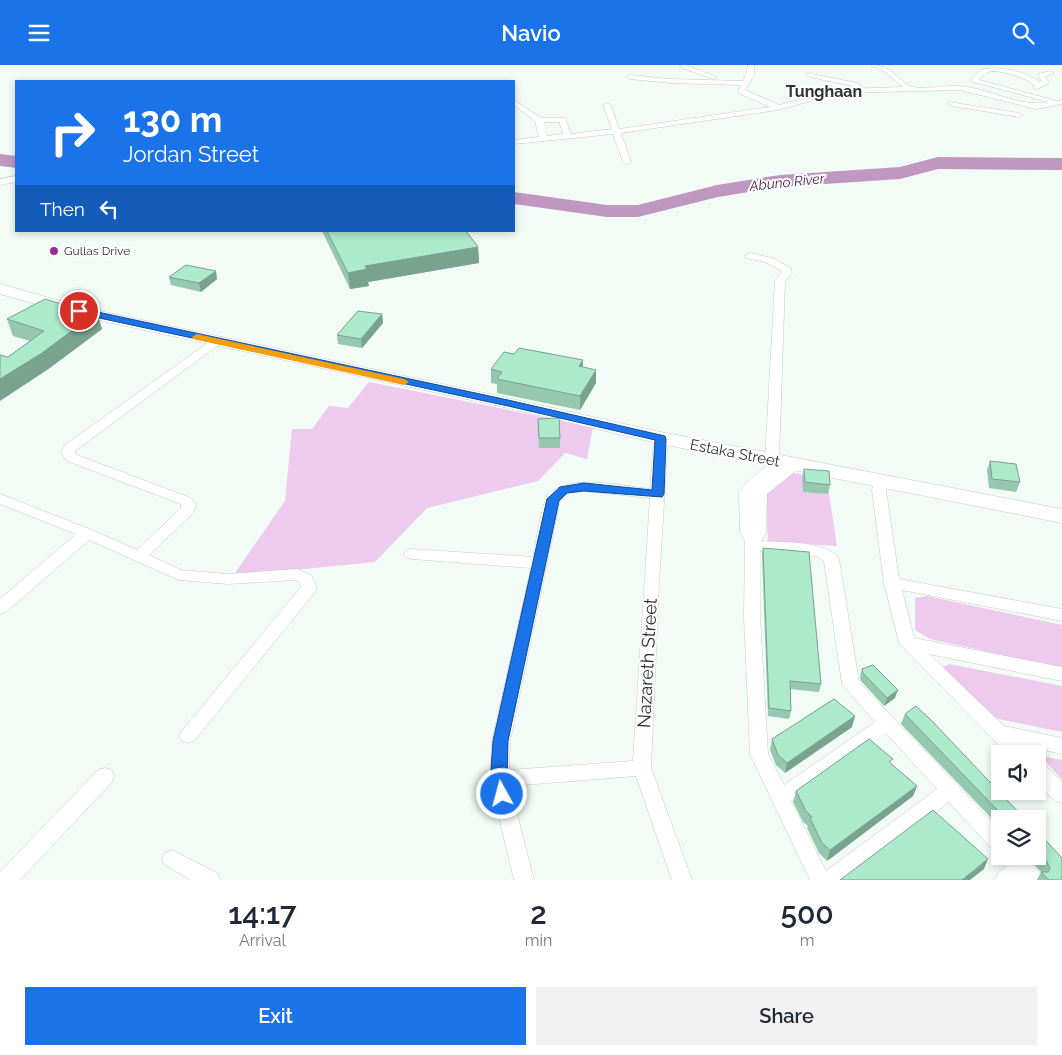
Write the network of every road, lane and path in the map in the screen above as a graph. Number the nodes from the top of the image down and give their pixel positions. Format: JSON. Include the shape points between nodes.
{"nodes":[{"id":1,"x":684,"y":65,"type":"edge"},
{"id":2,"x":751,"y":65,"type":"edge"},
{"id":3,"x":874,"y":65,"type":"edge"},
{"id":4,"x":1050,"y":73,"type":"dead end"},
{"id":5,"x":810,"y":75,"type":"dead end"},
{"id":6,"x":630,"y":77,"type":"dead end"},
{"id":7,"x":728,"y":81,"type":"junction"},
{"id":8,"x":744,"y":83,"type":"junction"},
{"id":9,"x":1039,"y":86,"type":"junction"},
{"id":10,"x":910,"y":89,"type":"junction"},
{"id":11,"x":872,"y":90,"type":"junction"},
{"id":12,"x":968,"y":91,"type":"junction"},
{"id":13,"x":1026,"y":95,"type":"junction"},
{"id":14,"x":1062,"y":102,"type":"edge"},
{"id":15,"x":515,"y":103,"type":"edge"},
{"id":16,"x":1020,"y":104,"type":"junction"},
{"id":17,"x":607,"y":105,"type":"dead end"},
{"id":18,"x":778,"y":107,"type":"junction"},
{"id":19,"x":539,"y":121,"type":"junction"},
{"id":20,"x":617,"y":132,"type":"junction"},
{"id":21,"x":568,"y":136,"type":"junction"},
{"id":22,"x":544,"y":139,"type":"junction"},
{"id":23,"x":515,"y":140,"type":"edge"},
{"id":24,"x":627,"y":162,"type":"dead end"},
{"id":25,"x":15,"y":179,"type":"edge"},
{"id":26,"x":0,"y":182,"type":"edge"},
{"id":27,"x":750,"y":256,"type":"dead end"},
{"id":28,"x":0,"y":289,"type":"edge"},
{"id":29,"x":217,"y":341,"type":"junction"},
{"id":30,"x":661,"y":439,"type":"junction"},
{"id":31,"x":783,"y":463,"type":"junction"},
{"id":32,"x":880,"y":481,"type":"junction"},
{"id":33,"x":658,"y":494,"type":"junction"},
{"id":34,"x":0,"y":499,"type":"edge"},
{"id":35,"x":1062,"y":516,"type":"edge"},
{"id":36,"x":87,"y":533,"type":"junction"},
{"id":37,"x":752,"y":543,"type":"junction"},
{"id":38,"x":412,"y":554,"type":"dead end"},
{"id":39,"x":138,"y":557,"type":"junction"},
{"id":40,"x":540,"y":563,"type":"junction"},
{"id":41,"x":892,"y":583,"type":"junction"},
{"id":42,"x":0,"y":607,"type":"edge"},
{"id":43,"x":1062,"y":615,"type":"edge"},
{"id":44,"x":907,"y":642,"type":"junction"},
{"id":45,"x":1062,"y":674,"type":"edge"},
{"id":46,"x":887,"y":723,"type":"junction"},
{"id":47,"x":999,"y":733,"type":"junction"},
{"id":48,"x":188,"y":736,"type":"dead end"},
{"id":49,"x":1011,"y":745,"type":"edge"},
{"id":50,"x":1062,"y":746,"type":"edge"},
{"id":51,"x":642,"y":768,"type":"junction"},
{"id":52,"x":105,"y":776,"type":"dead end"},
{"id":53,"x":499,"y":779,"type":"junction"},
{"id":54,"x":1046,"y":779,"type":"edge"},
{"id":55,"x":950,"y":790,"type":"junction"},
{"id":56,"x":1062,"y":795,"type":"edge"},
{"id":57,"x":780,"y":797,"type":"junction"},
{"id":58,"x":991,"y":834,"type":"edge"},
{"id":59,"x":172,"y":859,"type":"dead end"},
{"id":60,"x":1022,"y":868,"type":"edge"},
{"id":61,"x":6,"y":880,"type":"edge"},
{"id":62,"x":210,"y":880,"type":"edge"},
{"id":63,"x":524,"y":880,"type":"edge"},
{"id":64,"x":682,"y":880,"type":"edge"},
{"id":65,"x":820,"y":880,"type":"edge"},
{"id":66,"x":830,"y":880,"type":"edge"},
{"id":67,"x":1005,"y":880,"type":"edge"}],
"edges":[{"from":1,"to":7,"type":"street"},
{"from":2,"to":8,"type":"street","via":[[750,75]]},
{"from":3,"to":10,"type":"street"},
{"from":4,"to":9,"type":"street","via":[[1041,76],[1045,82]]},
{"from":5,"to":11,"type":"street"},
{"from":6,"to":7,"type":"street"},
{"from":7,"to":8,"type":"street"},
{"from":8,"to":18,"type":"street","via":[[741,91]]},
{"from":9,"to":13,"type":"street"},
{"from":9,"to":13,"type":"street","via":[[1030,77],[992,69],[982,72],[974,81]]},
{"from":10,"to":11,"type":"street"},
{"from":10,"to":12,"type":"street","via":[[960,88]]},
{"from":11,"to":18,"type":"street","via":[[841,91]]},
{"from":12,"to":16,"type":"street"},
{"from":12,"to":16,"type":"street","via":[[950,106],[1018,119]]},
{"from":13,"to":14,"type":"street"},
{"from":14,"to":16,"type":"street","via":[[1036,107]]},
{"from":15,"to":19,"type":"street"},
{"from":17,"to":20,"type":"street"},
{"from":18,"to":20,"type":"street"},
{"from":19,"to":21,"type":"street","via":[[562,121]]},
{"from":19,"to":22,"type":"street"},
{"from":20,"to":21,"type":"street"},
{"from":20,"to":24,"type":"street"},
{"from":21,"to":22,"type":"street"},
{"from":22,"to":23,"type":"street"},
{"from":25,"to":26,"type":"street"},
{"from":27,"to":31,"type":"street","via":[[786,267],[787,273],[780,280]]},
{"from":28,"to":29,"type":"street","name":"Estaka Street","via":[[79,311]]},
{"from":29,"to":30,"type":"street","name":"Estaka Street"},
{"from":29,"to":39,"type":"street","via":[[70,448],[68,453],[72,458],[186,501],[189,505],[188,510]]},
{"from":30,"to":31,"type":"street","name":"Estaka Street"},
{"from":30,"to":33,"type":"street","name":"Nazareth Street"},
{"from":31,"to":32,"type":"street","name":"Estaka Street"},
{"from":31,"to":37,"type":"street","via":[[781,474],[753,493],[759,533]]},
{"from":32,"to":35,"type":"street","name":"Estaka Street"},
{"from":32,"to":41,"type":"street"},
{"from":33,"to":40,"type":"street","via":[[584,487],[564,489],[553,499]]},
{"from":33,"to":51,"type":"street","name":"Nazareth Street"},
{"from":34,"to":36,"type":"street"},
{"from":36,"to":39,"type":"street"},
{"from":36,"to":42,"type":"street"},
{"from":37,"to":46,"type":"street","via":[[820,551],[831,559],[851,684]]},
{"from":37,"to":57,"type":"street","via":[[759,754]]},
{"from":38,"to":40,"type":"street"},
{"from":39,"to":48,"type":"street","via":[[178,575],[228,579],[297,574],[306,579],[309,588]]},
{"from":40,"to":53,"type":"street","via":[[501,741]]},
{"from":41,"to":43,"type":"street"},
{"from":41,"to":44,"type":"street"},
{"from":44,"to":45,"type":"street"},
{"from":44,"to":47,"type":"street"},
{"from":46,"to":55,"type":"street"},
{"from":46,"to":57,"type":"street"},
{"from":47,"to":49,"type":"street"},
{"from":47,"to":50,"type":"street"},
{"from":51,"to":53,"type":"street"},
{"from":51,"to":64,"type":"street","name":"Nazareth Street"},
{"from":52,"to":61,"type":"street"},
{"from":53,"to":63,"type":"street"},
{"from":54,"to":56,"type":"street"},
{"from":55,"to":58,"type":"street"},
{"from":55,"to":66,"type":"street"},
{"from":57,"to":65,"type":"street"},
{"from":59,"to":62,"type":"street"},
{"from":60,"to":67,"type":"street"}]}
